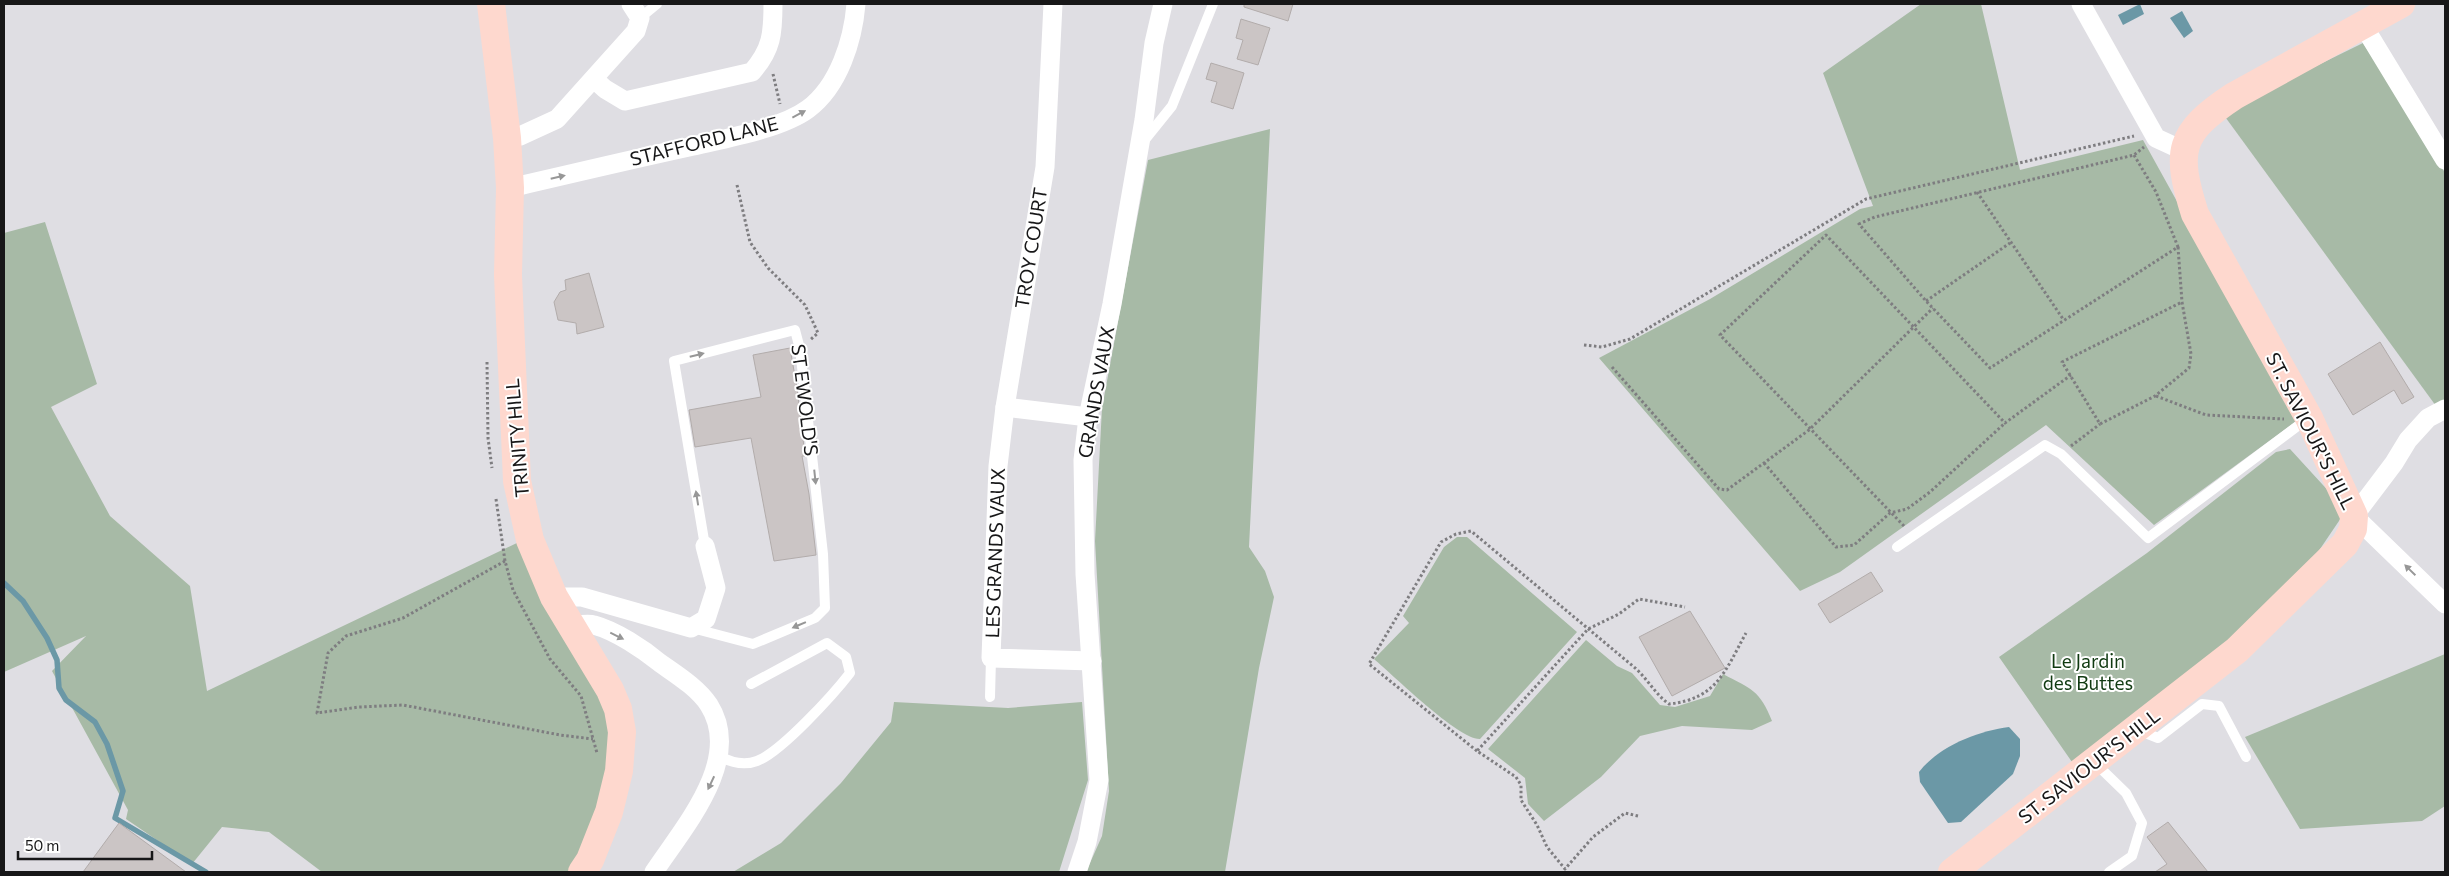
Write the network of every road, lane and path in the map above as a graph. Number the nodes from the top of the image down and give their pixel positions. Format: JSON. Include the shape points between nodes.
{"nodes":[{"id":1,"x":491,"y":4,"type":"edge"},
{"id":2,"x":657,"y":4,"type":"edge"},
{"id":3,"x":773,"y":4,"type":"edge"},
{"id":4,"x":856,"y":4,"type":"edge"},
{"id":5,"x":1053,"y":4,"type":"edge"},
{"id":6,"x":1163,"y":4,"type":"edge"},
{"id":7,"x":1213,"y":4,"type":"edge"},
{"id":8,"x":2081,"y":4,"type":"edge"},
{"id":9,"x":2401,"y":4,"type":"edge"},
{"id":10,"x":636,"y":11,"type":"edge"},
{"id":11,"x":2363,"y":25,"type":"junction"},
{"id":12,"x":763,"y":59,"type":"junction"},
{"id":13,"x":594,"y":79,"type":"junction"},
{"id":14,"x":783,"y":122,"type":"junction"},
{"id":15,"x":2154,"y":135,"type":"junction"},
{"id":16,"x":507,"y":138,"type":"junction"},
{"id":17,"x":1140,"y":147,"type":"junction"},
{"id":18,"x":2182,"y":150,"type":"junction"},
{"id":19,"x":2134,"y":155,"type":"junction"},
{"id":20,"x":2445,"y":160,"type":"edge"},
{"id":21,"x":737,"y":185,"type":"dead end"},
{"id":22,"x":510,"y":188,"type":"junction"},
{"id":23,"x":1977,"y":192,"type":"junction"},
{"id":24,"x":2010,"y":243,"type":"junction"},
{"id":25,"x":2178,"y":247,"type":"junction"},
{"id":26,"x":1926,"y":301,"type":"junction"},
{"id":27,"x":2182,"y":302,"type":"junction"},
{"id":28,"x":1933,"y":308,"type":"junction"},
{"id":29,"x":2062,"y":319,"type":"junction"},
{"id":30,"x":1913,"y":328,"type":"junction"},
{"id":31,"x":1584,"y":345,"type":"dead end"},
{"id":32,"x":800,"y":349,"type":"junction"},
{"id":33,"x":1612,"y":367,"type":"dead end"},
{"id":34,"x":2071,"y":375,"type":"junction"},
{"id":35,"x":2155,"y":396,"type":"junction"},
{"id":36,"x":1005,"y":407,"type":"junction"},
{"id":37,"x":2445,"y":409,"type":"edge"},
{"id":38,"x":1088,"y":417,"type":"junction"},
{"id":39,"x":2309,"y":418,"type":"junction"},
{"id":40,"x":2278,"y":419,"type":"dead end"},
{"id":41,"x":2005,"y":423,"type":"junction"},
{"id":42,"x":2100,"y":424,"type":"junction"},
{"id":43,"x":1809,"y":430,"type":"junction"},
{"id":44,"x":2075,"y":443,"type":"dead end"},
{"id":45,"x":1764,"y":463,"type":"junction"},
{"id":46,"x":1890,"y":513,"type":"junction"},
{"id":47,"x":2354,"y":516,"type":"junction"},
{"id":48,"x":1913,"y":535,"type":"junction"},
{"id":49,"x":705,"y":546,"type":"joint"},
{"id":50,"x":1898,"y":547,"type":"dead end"},
{"id":51,"x":554,"y":597,"type":"junction"},
{"id":52,"x":2445,"y":604,"type":"edge"},
{"id":53,"x":1685,"y":607,"type":"dead end"},
{"id":54,"x":571,"y":626,"type":"junction"},
{"id":55,"x":691,"y":628,"type":"junction"},
{"id":56,"x":1588,"y":630,"type":"junction"},
{"id":57,"x":1746,"y":633,"type":"dead end"},
{"id":58,"x":991,"y":658,"type":"junction"},
{"id":59,"x":1092,"y":661,"type":"junction"},
{"id":60,"x":751,"y":684,"type":"dead end"},
{"id":61,"x":990,"y":698,"type":"dead end"},
{"id":62,"x":2135,"y":729,"type":"junction"},
{"id":63,"x":593,"y":739,"type":"junction"},
{"id":64,"x":1477,"y":752,"type":"junction"},
{"id":65,"x":597,"y":755,"type":"dead end"},
{"id":66,"x":719,"y":756,"type":"junction"},
{"id":67,"x":2246,"y":757,"type":"dead end"},
{"id":68,"x":2093,"y":762,"type":"junction"},
{"id":69,"x":1638,"y":816,"type":"dead end"},
{"id":70,"x":582,"y":872,"type":"edge"},
{"id":71,"x":654,"y":872,"type":"edge"},
{"id":72,"x":1076,"y":872,"type":"edge"},
{"id":73,"x":1952,"y":872,"type":"edge"},
{"id":74,"x":2109,"y":872,"type":"edge"}],
"edges":[{"from":1,"to":16,"type":"main road","name":"TRINITY HILL"},
{"from":2,"to":10,"type":"lane"},
{"from":3,"to":12,"type":"street","via":[[773,35]]},
{"from":14,"to":4,"type":"street","name":"STAFFORD LANE","one_way":true,"via":[[808,109],[829,88],[846,51]]},
{"from":5,"to":36,"type":"street","name":"TROY COURT","via":[[1045,167]]},
{"from":6,"to":17,"type":"street","name":"GRANDS VAUX","via":[[1154,43]]},
{"from":7,"to":17,"type":"lane","via":[[1172,106]]},
{"from":8,"to":15,"type":"street"},
{"from":9,"to":11,"type":"main road"},
{"from":10,"to":13,"type":"street","via":[[636,30]]},
{"from":11,"to":18,"type":"main road","via":[[2209,113]]},
{"from":11,"to":20,"type":"street"},
{"from":12,"to":13,"type":"street","via":[[752,72],[625,101]]},
{"from":12,"to":14,"type":"path","via":[[773,73]]},
{"from":13,"to":16,"type":"street","via":[[557,119],[520,136]]},
{"from":22,"to":14,"type":"street","name":"STAFFORD LANE","one_way":true,"via":[[730,138]]},
{"from":15,"to":18,"type":"street"},
{"from":15,"to":19,"type":"path"},
{"from":15,"to":31,"type":"path","via":[[1866,199],[1630,339],[1602,347]]},
{"from":16,"to":22,"type":"main road","name":"TRINITY HILL"},
{"from":17,"to":38,"type":"street","name":"GRANDS VAUX"},
{"from":18,"to":39,"type":"main road","name":"ST. SAVIOUR'S HILL","via":[[2187,188],[2195,214]]},
{"from":19,"to":23,"type":"path"},
{"from":19,"to":25,"type":"path","via":[[2156,192]]},
{"from":21,"to":32,"type":"path","via":[[750,242],[768,268],[805,305],[818,333]]},
{"from":22,"to":51,"type":"main road","name":"TRINITY HILL","via":[[508,275],[517,481],[530,540]]},
{"from":23,"to":24,"type":"path"},
{"from":23,"to":26,"type":"path","via":[[1875,217],[1859,224]]},
{"from":24,"to":26,"type":"path"},
{"from":24,"to":29,"type":"path"},
{"from":25,"to":27,"type":"path"},
{"from":25,"to":29,"type":"path"},
{"from":26,"to":28,"type":"path"},
{"from":27,"to":34,"type":"path","via":[[2062,362]]},
{"from":27,"to":35,"type":"path","via":[[2189,368]]},
{"from":28,"to":29,"type":"path","via":[[1990,368]]},
{"from":28,"to":30,"type":"path"},
{"from":30,"to":41,"type":"path"},
{"from":30,"to":43,"type":"path"},
{"from":30,"to":43,"type":"path","via":[[1826,235],[1720,335]]},
{"from":49,"to":32,"type":"lane","name":"ST EWOLD'S","one_way":true,"via":[[674,361],[796,330]]},
{"from":32,"to":55,"type":"lane","name":"ST EWOLD'S","one_way":true,"via":[[824,554],[824,608],[815,618],[753,644]]},
{"from":33,"to":45,"type":"path","via":[[1719,489],[1727,490]]},
{"from":34,"to":41,"type":"path"},
{"from":34,"to":42,"type":"path"},
{"from":35,"to":40,"type":"path","via":[[2206,415]]},
{"from":35,"to":42,"type":"path"},
{"from":36,"to":38,"type":"street"},
{"from":36,"to":58,"type":"street","name":"LES GRANDS VAUX","via":[[998,466]]},
{"from":37,"to":47,"type":"street","via":[[2428,418],[2408,440]]},
{"from":38,"to":59,"type":"street","name":"GRANDS VAUX","via":[[1083,460],[1083,526]]},
{"from":39,"to":47,"type":"main road","name":"ST. SAVIOUR'S HILL"},
{"from":39,"to":48,"type":"lane","via":[[2148,538],[2061,454],[2044,445]]},
{"from":41,"to":46,"type":"path","via":[[1930,492],[1907,508]]},
{"from":42,"to":44,"type":"path"},
{"from":43,"to":45,"type":"path"},
{"from":43,"to":46,"type":"path"},
{"from":45,"to":46,"type":"path","via":[[1836,547],[1854,545]]},
{"from":46,"to":48,"type":"path"},
{"from":52,"to":47,"type":"street","one_way":true},
{"from":47,"to":62,"type":"main road","name":"ST. SAVIOUR'S HILL","via":[[2353,529],[2345,544],[2237,650]]},
{"from":48,"to":50,"type":"lane"},
{"from":49,"to":55,"type":"street","via":[[716,588],[706,619]]},
{"from":51,"to":54,"type":"main road","name":"TRINITY HILL"},
{"from":51,"to":55,"type":"street","via":[[582,597]]},
{"from":53,"to":56,"type":"path","via":[[1639,599]]},
{"from":54,"to":66,"type":"street","one_way":true,"via":[[593,624],[641,648],[685,681],[708,704],[717,721]]},
{"from":54,"to":70,"type":"main road","name":"TRINITY HILL","via":[[610,690],[622,732],[620,771],[590,860]]},
{"from":56,"to":57,"type":"path","via":[[1647,678],[1660,698],[1669,704],[1709,692]]},
{"from":56,"to":64,"type":"path"},
{"from":56,"to":64,"type":"path","via":[[1471,531],[1441,542],[1369,664]]},
{"from":58,"to":59,"type":"street","name":"LES GRANDS VAUX"},
{"from":58,"to":61,"type":"lane"},
{"from":59,"to":72,"type":"street","name":"GRANDS VAUX","via":[[1099,780],[1087,842]]},
{"from":60,"to":66,"type":"lane","via":[[827,643],[846,657],[850,673],[775,751],[755,762],[731,763]]},
{"from":62,"to":67,"type":"lane","via":[[2158,738],[2202,704],[2219,706]]},
{"from":62,"to":68,"type":"main road","name":"ST. SAVIOUR'S HILL"},
{"from":63,"to":63,"type":"path","via":[[402,705],[317,713],[328,652],[346,636],[403,618],[505,561],[513,590],[550,659],[581,696]]},
{"from":63,"to":65,"type":"path"},
{"from":64,"to":69,"type":"path","via":[[1516,777],[1522,785],[1521,800],[1547,847],[1565,869],[1593,837],[1625,813]]},
{"from":66,"to":71,"type":"street","one_way":true,"via":[[712,783]]},
{"from":68,"to":73,"type":"main road","name":"ST. SAVIOUR'S HILL"},
{"from":68,"to":74,"type":"lane","via":[[2126,793],[2142,824],[2132,856]]}]}
